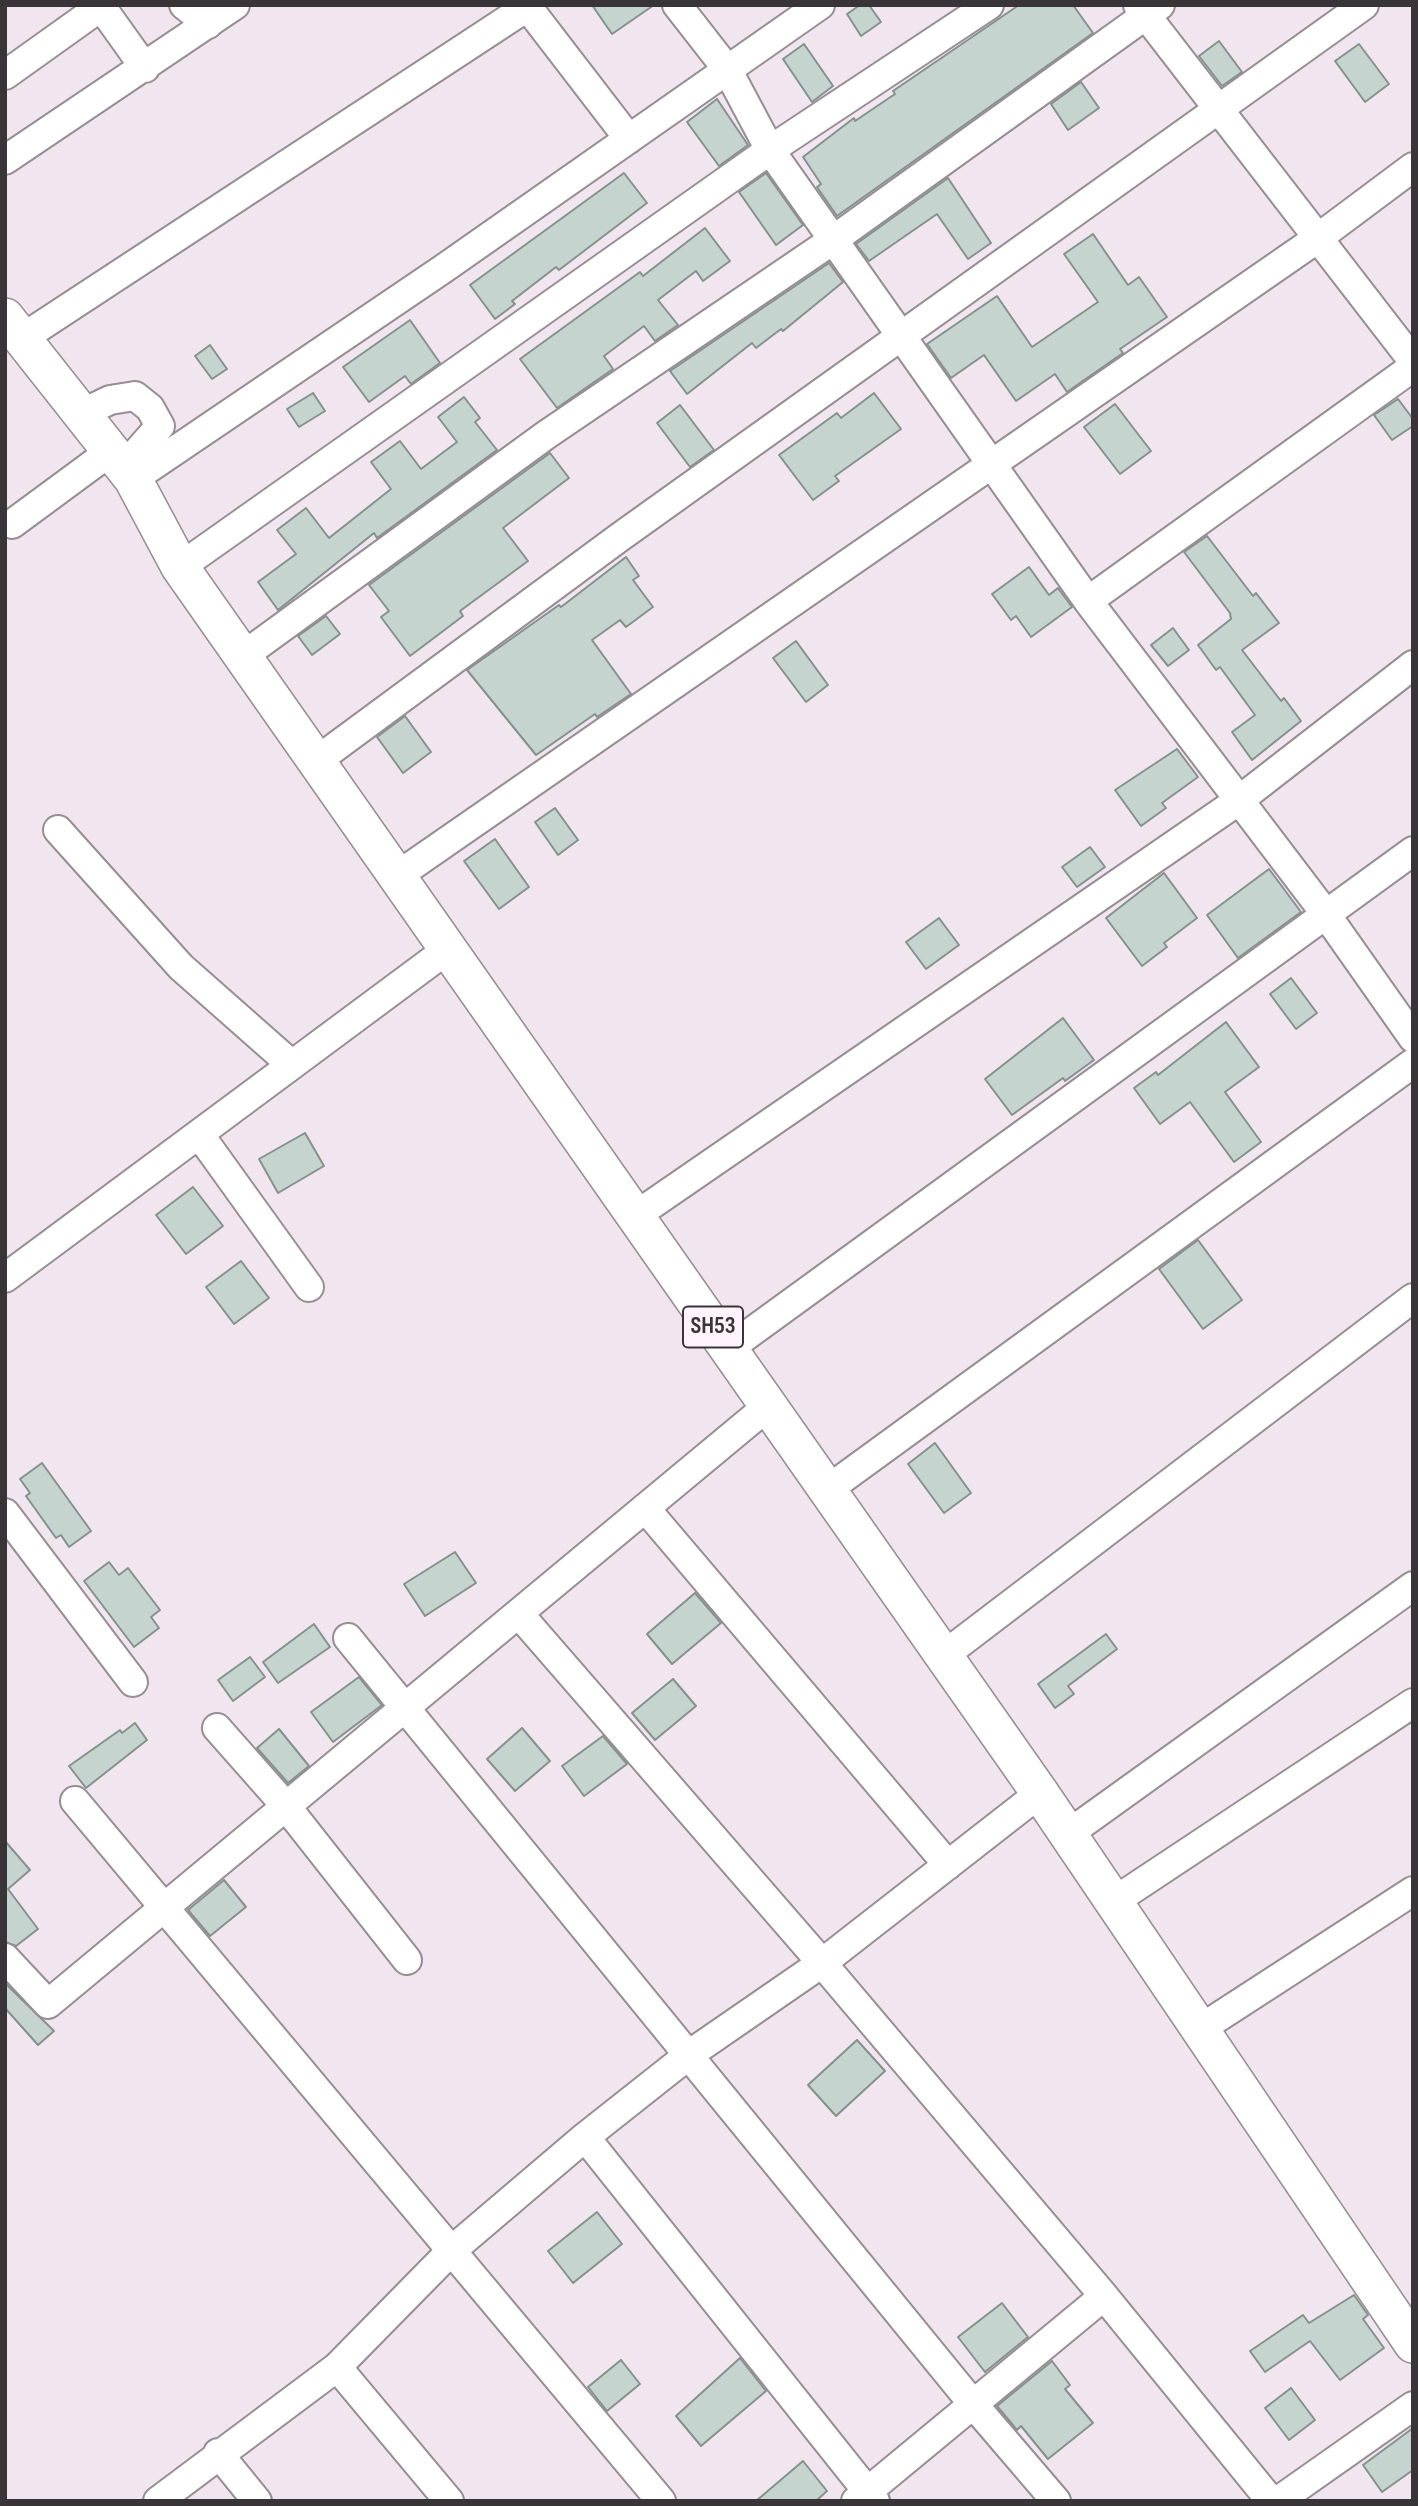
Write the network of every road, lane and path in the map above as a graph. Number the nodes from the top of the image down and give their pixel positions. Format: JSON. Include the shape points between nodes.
{"nodes":[{"id":1,"x":184,"y":5,"type":"edge"},
{"id":2,"x":235,"y":5,"type":"edge"},
{"id":3,"x":677,"y":5,"type":"edge"},
{"id":4,"x":820,"y":5,"type":"edge"},
{"id":5,"x":989,"y":5,"type":"edge"},
{"id":6,"x":1364,"y":5,"type":"edge"},
{"id":7,"x":101,"y":6,"type":"edge"},
{"id":8,"x":527,"y":6,"type":"edge"},
{"id":9,"x":1148,"y":9,"type":"edge"},
{"id":10,"x":208,"y":24,"type":"junction"},
{"id":11,"x":10,"y":64,"type":"edge"},
{"id":12,"x":145,"y":68,"type":"junction"},
{"id":13,"x":727,"y":69,"type":"junction"},
{"id":14,"x":1219,"y":109,"type":"junction"},
{"id":15,"x":629,"y":139,"type":"junction"},
{"id":16,"x":770,"y":150,"type":"junction"},
{"id":17,"x":5,"y":160,"type":"edge"},
{"id":18,"x":1413,"y":167,"type":"edge"},
{"id":19,"x":1318,"y":238,"type":"junction"},
{"id":20,"x":833,"y":240,"type":"junction"},
{"id":21,"x":13,"y":328,"type":"edge"},
{"id":22,"x":901,"y":336,"type":"junction"},
{"id":23,"x":1413,"y":361,"type":"edge"},
{"id":24,"x":1413,"y":367,"type":"edge"},
{"id":25,"x":81,"y":414,"type":"junction"},
{"id":26,"x":991,"y":464,"type":"junction"},
{"id":27,"x":123,"y":466,"type":"junction"},
{"id":28,"x":12,"y":524,"type":"dead end"},
{"id":29,"x":180,"y":566,"type":"junction"},
{"id":30,"x":1088,"y":601,"type":"junction"},
{"id":31,"x":243,"y":656,"type":"junction"},
{"id":32,"x":1413,"y":666,"type":"edge"},
{"id":33,"x":315,"y":762,"type":"junction"},
{"id":34,"x":1238,"y":801,"type":"junction"},
{"id":35,"x":58,"y":830,"type":"dead end"},
{"id":36,"x":1413,"y":851,"type":"edge"},
{"id":37,"x":397,"y":876,"type":"junction"},
{"id":38,"x":1325,"y":913,"type":"junction"},
{"id":39,"x":448,"y":949,"type":"junction"},
{"id":40,"x":1413,"y":1038,"type":"edge"},
{"id":41,"x":1413,"y":1063,"type":"edge"},
{"id":42,"x":292,"y":1065,"type":"junction"},
{"id":43,"x":200,"y":1134,"type":"junction"},
{"id":44,"x":635,"y":1216,"type":"junction"},
{"id":45,"x":5,"y":1278,"type":"edge"},
{"id":46,"x":309,"y":1287,"type":"dead end"},
{"id":47,"x":1413,"y":1298,"type":"edge"},
{"id":48,"x":728,"y":1349,"type":"junction"},
{"id":49,"x":768,"y":1406,"type":"junction"},
{"id":50,"x":827,"y":1490,"type":"junction"},
{"id":51,"x":645,"y":1508,"type":"junction"},
{"id":52,"x":5,"y":1513,"type":"edge"},
{"id":53,"x":1413,"y":1586,"type":"edge"},
{"id":54,"x":519,"y":1614,"type":"junction"},
{"id":55,"x":348,"y":1638,"type":"dead end"},
{"id":56,"x":943,"y":1656,"type":"junction"},
{"id":57,"x":133,"y":1682,"type":"dead end"},
{"id":58,"x":1413,"y":1703,"type":"edge"},
{"id":59,"x":403,"y":1707,"type":"junction"},
{"id":60,"x":217,"y":1728,"type":"dead end"},
{"id":61,"x":1040,"y":1793,"type":"junction"},
{"id":62,"x":75,"y":1801,"type":"dead end"},
{"id":63,"x":285,"y":1805,"type":"junction"},
{"id":64,"x":1068,"y":1834,"type":"junction"},
{"id":65,"x":948,"y":1865,"type":"junction"},
{"id":66,"x":1413,"y":1891,"type":"edge"},
{"id":67,"x":1113,"y":1902,"type":"junction"},
{"id":68,"x":163,"y":1906,"type":"junction"},
{"id":69,"x":5,"y":1958,"type":"edge"},
{"id":70,"x":407,"y":1960,"type":"dead end"},
{"id":71,"x":822,"y":1963,"type":"junction"},
{"id":72,"x":1200,"y":2029,"type":"junction"},
{"id":73,"x":690,"y":2054,"type":"junction"},
{"id":74,"x":585,"y":2137,"type":"junction"},
{"id":75,"x":452,"y":2251,"type":"junction"},
{"id":76,"x":1104,"y":2296,"type":"junction"},
{"id":77,"x":1413,"y":2344,"type":"edge"},
{"id":78,"x":337,"y":2368,"type":"junction"},
{"id":79,"x":973,"y":2404,"type":"junction"},
{"id":80,"x":1413,"y":2406,"type":"edge"},
{"id":81,"x":218,"y":2454,"type":"junction"},
{"id":82,"x":866,"y":2498,"type":"edge"},
{"id":83,"x":158,"y":2501,"type":"edge"},
{"id":84,"x":257,"y":2501,"type":"edge"},
{"id":85,"x":449,"y":2501,"type":"edge"},
{"id":86,"x":661,"y":2501,"type":"edge"},
{"id":87,"x":1056,"y":2501,"type":"edge"},
{"id":88,"x":1271,"y":2501,"type":"edge"},
{"id":89,"x":1278,"y":2501,"type":"edge"}],
"edges":[{"from":1,"to":10,"type":"street"},
{"from":2,"to":10,"type":"street"},
{"from":3,"to":13,"type":"street"},
{"from":4,"to":13,"type":"street"},
{"from":5,"to":16,"type":"street"},
{"from":6,"to":14,"type":"street"},
{"from":7,"to":11,"type":"street"},
{"from":7,"to":12,"type":"street"},
{"from":8,"to":15,"type":"street"},
{"from":8,"to":21,"type":"street"},
{"from":9,"to":14,"type":"street"},
{"from":9,"to":20,"type":"street"},
{"from":10,"to":12,"type":"street"},
{"from":12,"to":17,"type":"street"},
{"from":13,"to":15,"type":"street"},
{"from":13,"to":16,"type":"street"},
{"from":14,"to":19,"type":"street"},
{"from":14,"to":22,"type":"street"},
{"from":15,"to":27,"type":"street"},
{"from":16,"to":20,"type":"street"},
{"from":16,"to":29,"type":"street"},
{"from":18,"to":19,"type":"street"},
{"from":19,"to":23,"type":"street"},
{"from":19,"to":26,"type":"street"},
{"from":20,"to":22,"type":"street"},
{"from":20,"to":31,"type":"street","via":[[546,435]]},
{"from":21,"to":25,"type":"main road","number":"SH53"},
{"from":22,"to":26,"type":"street"},
{"from":22,"to":33,"type":"street"},
{"from":24,"to":30,"type":"street"},
{"from":25,"to":27,"type":"main road","number":"SH53"},
{"from":25,"to":27,"type":"street","via":[[110,400],[135,396],[150,408],[160,426]]},
{"from":26,"to":30,"type":"street"},
{"from":26,"to":37,"type":"street"},
{"from":27,"to":28,"type":"street"},
{"from":27,"to":29,"type":"main road","number":"SH53"},
{"from":29,"to":31,"type":"main road","number":"SH53"},
{"from":30,"to":34,"type":"street"},
{"from":31,"to":33,"type":"main road","number":"SH53"},
{"from":32,"to":34,"type":"street"},
{"from":33,"to":37,"type":"main road","number":"SH53"},
{"from":34,"to":38,"type":"street"},
{"from":34,"to":44,"type":"street"},
{"from":35,"to":42,"type":"street","via":[[181,967]]},
{"from":36,"to":38,"type":"street"},
{"from":37,"to":39,"type":"main road","number":"SH53"},
{"from":38,"to":40,"type":"street"},
{"from":38,"to":48,"type":"street"},
{"from":39,"to":42,"type":"street"},
{"from":39,"to":44,"type":"main road","number":"SH53"},
{"from":41,"to":50,"type":"street"},
{"from":42,"to":43,"type":"street"},
{"from":43,"to":45,"type":"street"},
{"from":43,"to":46,"type":"street"},
{"from":44,"to":48,"type":"main road","number":"SH53"},
{"from":47,"to":56,"type":"street"},
{"from":48,"to":49,"type":"main road","number":"SH53"},
{"from":49,"to":50,"type":"main road","number":"SH53"},
{"from":49,"to":51,"type":"street"},
{"from":50,"to":56,"type":"main road","number":"SH53"},
{"from":51,"to":54,"type":"street"},
{"from":51,"to":65,"type":"street"},
{"from":52,"to":57,"type":"street"},
{"from":53,"to":64,"type":"street"},
{"from":54,"to":59,"type":"street"},
{"from":54,"to":71,"type":"street"},
{"from":55,"to":59,"type":"street"},
{"from":56,"to":61,"type":"main road","number":"SH53"},
{"from":58,"to":67,"type":"street"},
{"from":59,"to":63,"type":"street"},
{"from":59,"to":73,"type":"street"},
{"from":60,"to":63,"type":"street"},
{"from":61,"to":64,"type":"main road","number":"SH53"},
{"from":61,"to":65,"type":"street"},
{"from":62,"to":68,"type":"street"},
{"from":63,"to":68,"type":"street"},
{"from":63,"to":70,"type":"street"},
{"from":64,"to":67,"type":"main road","number":"SH53"},
{"from":65,"to":71,"type":"street"},
{"from":66,"to":72,"type":"street"},
{"from":67,"to":72,"type":"main road","number":"SH53"},
{"from":68,"to":69,"type":"street","via":[[48,2004]]},
{"from":68,"to":75,"type":"street"},
{"from":71,"to":73,"type":"street"},
{"from":71,"to":76,"type":"street"},
{"from":72,"to":77,"type":"main road","number":"SH53"},
{"from":73,"to":74,"type":"street"},
{"from":73,"to":79,"type":"street"},
{"from":74,"to":75,"type":"street"},
{"from":74,"to":82,"type":"street"},
{"from":75,"to":78,"type":"street"},
{"from":75,"to":86,"type":"street"},
{"from":76,"to":79,"type":"street"},
{"from":76,"to":88,"type":"street"},
{"from":78,"to":81,"type":"street"},
{"from":78,"to":85,"type":"street"},
{"from":79,"to":82,"type":"street"},
{"from":79,"to":87,"type":"street"},
{"from":80,"to":89,"type":"street"},
{"from":81,"to":83,"type":"street"},
{"from":81,"to":84,"type":"street"}]}
